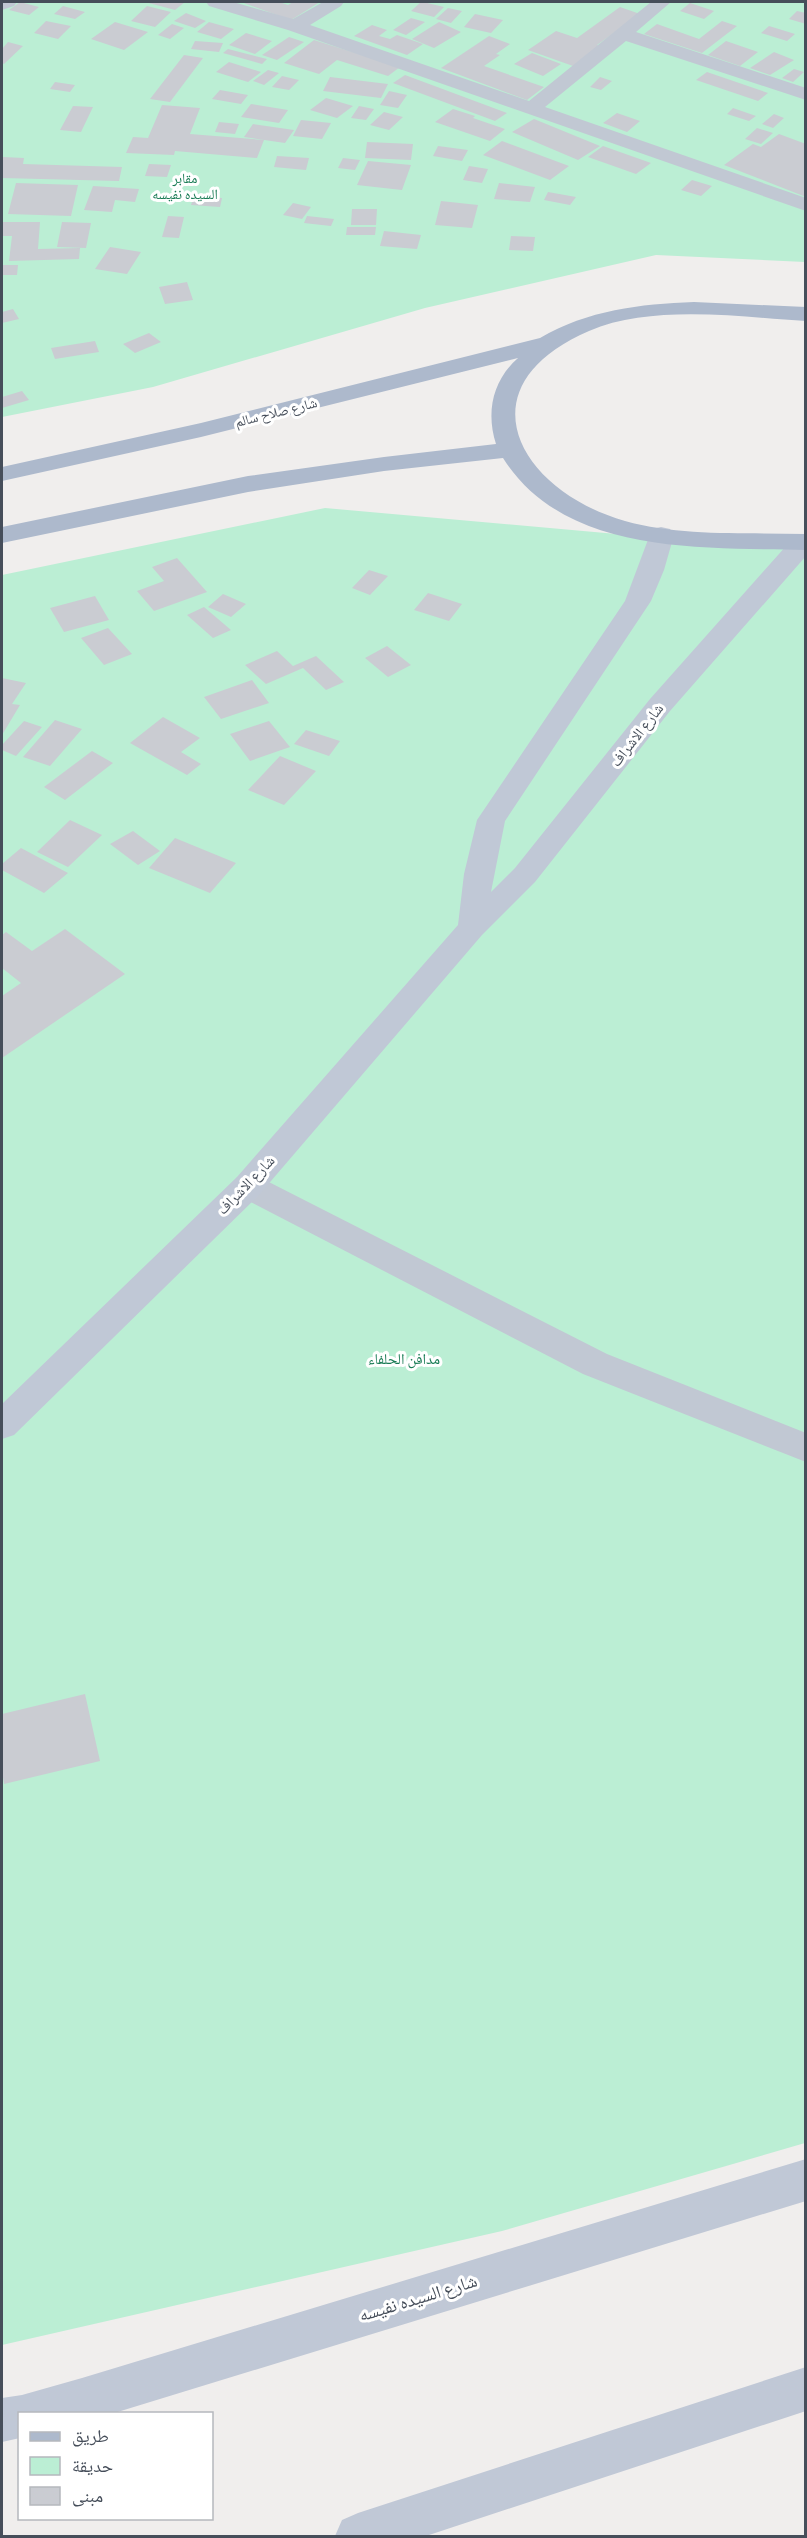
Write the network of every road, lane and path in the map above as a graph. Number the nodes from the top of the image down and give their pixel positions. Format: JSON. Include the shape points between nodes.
{"nodes":[{"id":1,"x":8,"y":2,"type":"edge"},
{"id":2,"x":215,"y":2,"type":"edge"},
{"id":3,"x":335,"y":2,"type":"edge"},
{"id":4,"x":662,"y":2,"type":"edge"},
{"id":5,"x":2,"y":5,"type":"edge"},
{"id":6,"x":295,"y":26,"type":"junction"},
{"id":7,"x":623,"y":34,"type":"junction"},
{"id":8,"x":806,"y":94,"type":"edge"},
{"id":9,"x":531,"y":109,"type":"junction"},
{"id":10,"x":806,"y":205,"type":"edge"},
{"id":11,"x":806,"y":314,"type":"edge"},
{"id":12,"x":548,"y":344,"type":"junction"},
{"id":13,"x":511,"y":450,"type":"junction"},
{"id":14,"x":2,"y":474,"type":"edge"},
{"id":15,"x":2,"y":535,"type":"edge"},
{"id":16,"x":661,"y":536,"type":"junction"},
{"id":17,"x":805,"y":542,"type":"edge"},
{"id":18,"x":472,"y":928,"type":"junction"},
{"id":19,"x":248,"y":1186,"type":"junction"},
{"id":20,"x":2,"y":1425,"type":"edge"},
{"id":21,"x":806,"y":1448,"type":"edge"},
{"id":22,"x":806,"y":2180,"type":"edge"},
{"id":23,"x":806,"y":2389,"type":"edge"},
{"id":24,"x":37,"y":2412,"type":"edge"},
{"id":25,"x":18,"y":2416,"type":"edge"},
{"id":26,"x":2,"y":2420,"type":"edge"},
{"id":27,"x":358,"y":2536,"type":"edge"}],
"edges":[{"from":1,"to":5,"type":"lane"},
{"from":2,"to":6,"type":"lane"},
{"from":3,"to":6,"type":"lane"},
{"from":4,"to":7,"type":"lane"},
{"from":6,"to":9,"type":"lane"},
{"from":7,"to":8,"type":"lane"},
{"from":7,"to":9,"type":"lane"},
{"from":9,"to":10,"type":"lane"},
{"from":11,"to":12,"type":"main road","via":[[653,310],[596,322]]},
{"from":12,"to":13,"type":"main road","via":[[516,374],[507,392],[502,410]]},
{"from":12,"to":14,"type":"main road","name":"شارع صلاح سالم"},
{"from":13,"to":15,"type":"main road","via":[[248,484]]},
{"from":13,"to":16,"type":"main road","via":[[541,487],[564,504],[595,519]]},
{"from":16,"to":17,"type":"main road"},
{"from":16,"to":18,"type":"street","via":[[638,601],[491,820],[478,874]]},
{"from":17,"to":18,"type":"street","name":"شارع الاشراف","via":[[660,705],[525,875]]},
{"from":18,"to":19,"type":"street","name":"شارع الاشراف"},
{"from":19,"to":20,"type":"street","name":"شارع الاشراف"},
{"from":19,"to":21,"type":"street","via":[[595,1364]]},
{"from":22,"to":24,"type":"street","name":"شارع السيده نفيسه"},
{"from":23,"to":27,"type":"street"},
{"from":25,"to":26,"type":"street"}]}
